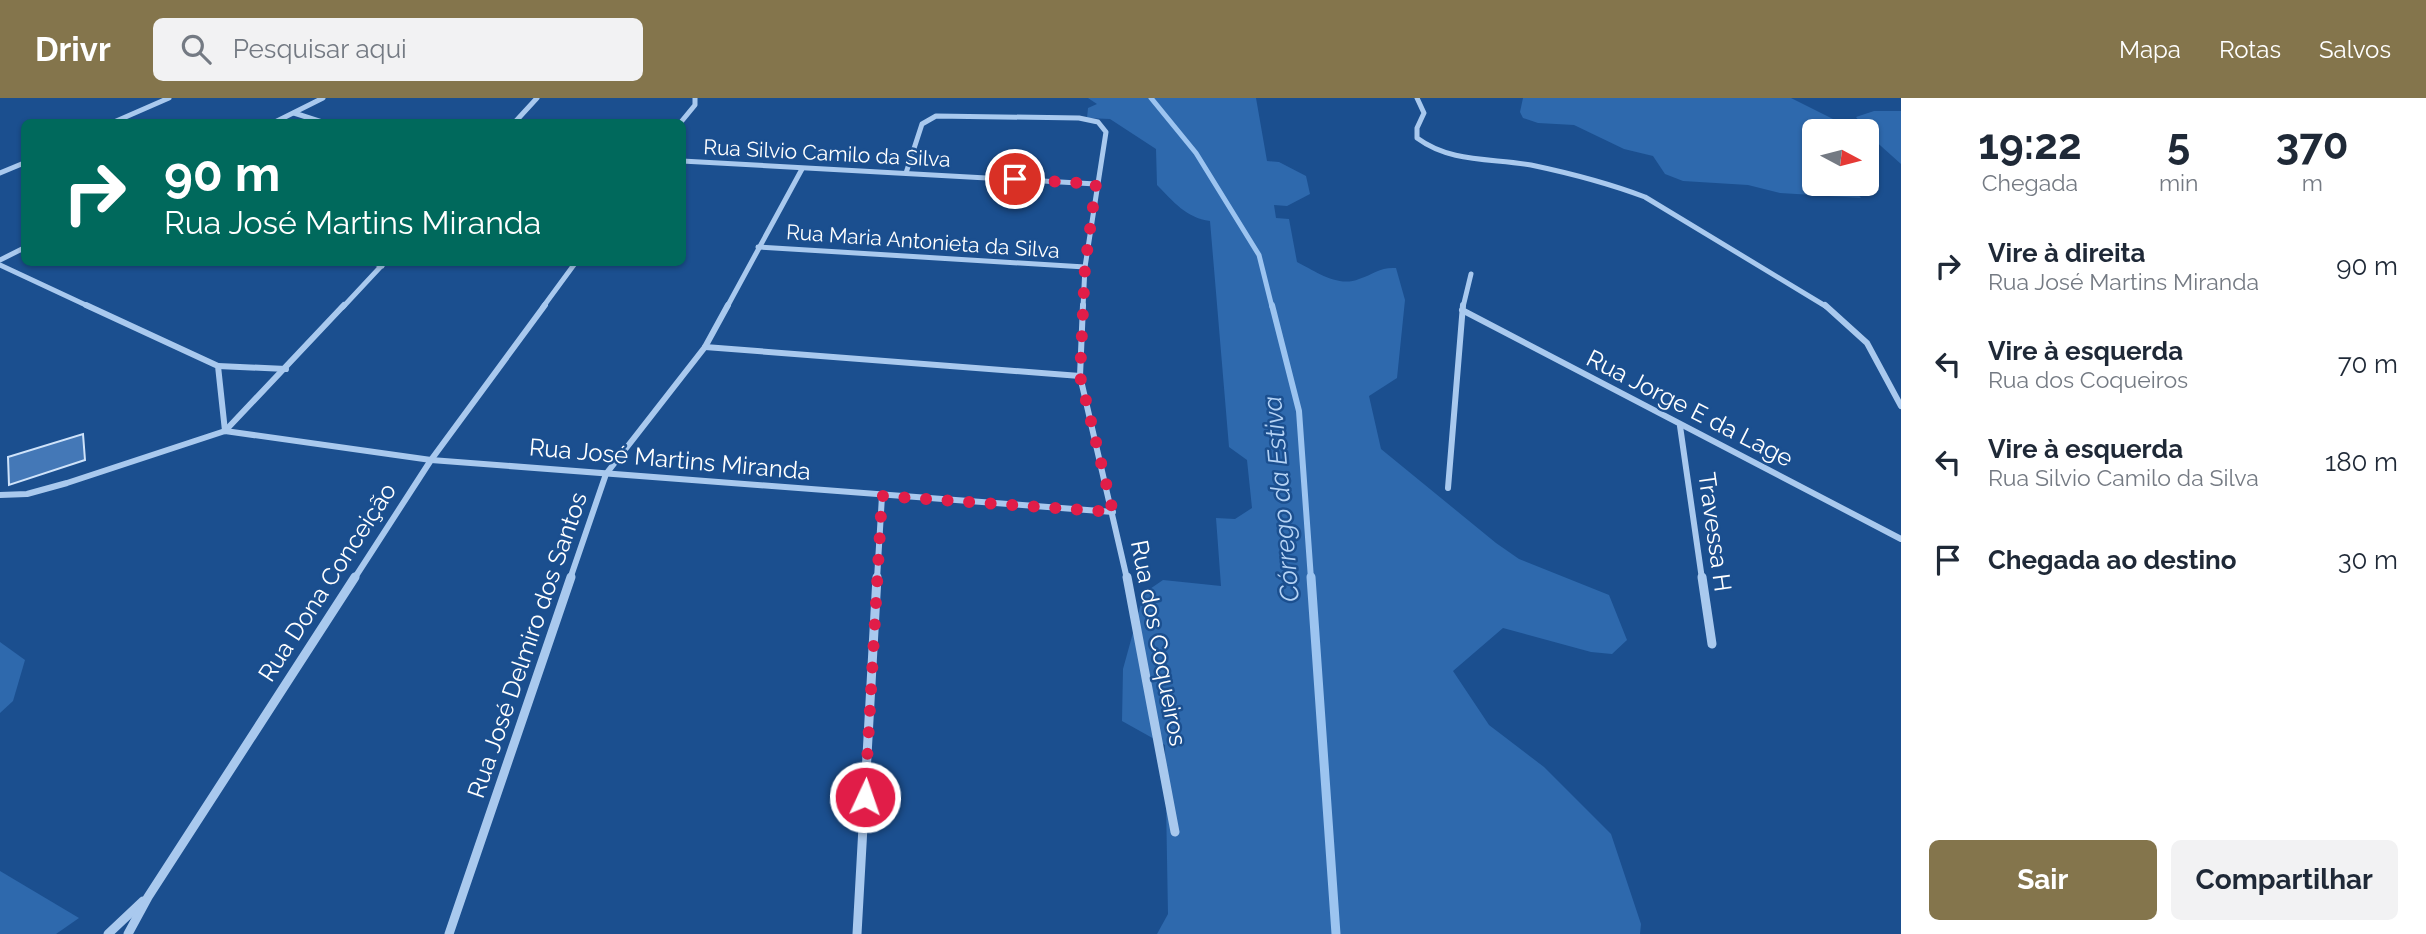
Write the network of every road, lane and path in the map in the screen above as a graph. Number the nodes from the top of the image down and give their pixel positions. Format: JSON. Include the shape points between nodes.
{"nodes":[{"id":1,"x":169,"y":98,"type":"edge"},
{"id":2,"x":323,"y":98,"type":"edge"},
{"id":3,"x":537,"y":98,"type":"edge"},
{"id":4,"x":1417,"y":98,"type":"edge"},
{"id":5,"x":695,"y":101,"type":"edge"},
{"id":6,"x":294,"y":113,"type":"junction"},
{"id":7,"x":121,"y":119,"type":"edge"},
{"id":8,"x":281,"y":119,"type":"edge"},
{"id":9,"x":313,"y":119,"type":"edge"},
{"id":10,"x":518,"y":119,"type":"edge"},
{"id":11,"x":683,"y":119,"type":"edge"},
{"id":12,"x":686,"y":161,"type":"edge"},
{"id":13,"x":21,"y":164,"type":"edge"},
{"id":14,"x":802,"y":169,"type":"junction"},
{"id":15,"x":0,"y":173,"type":"edge"},
{"id":16,"x":906,"y":173,"type":"junction"},
{"id":17,"x":1096,"y":184,"type":"junction"},
{"id":18,"x":758,"y":247,"type":"junction"},
{"id":19,"x":21,"y":250,"type":"edge"},
{"id":20,"x":0,"y":262,"type":"edge"},
{"id":21,"x":382,"y":266,"type":"edge"},
{"id":22,"x":573,"y":266,"type":"edge"},
{"id":23,"x":1085,"y":267,"type":"junction"},
{"id":24,"x":1471,"y":274,"type":"dead end"},
{"id":25,"x":1462,"y":310,"type":"junction"},
{"id":26,"x":705,"y":347,"type":"junction"},
{"id":27,"x":218,"y":366,"type":"junction"},
{"id":28,"x":286,"y":369,"type":"junction"},
{"id":29,"x":1080,"y":376,"type":"junction"},
{"id":30,"x":1901,"y":406,"type":"edge"},
{"id":31,"x":1680,"y":426,"type":"junction"},
{"id":32,"x":225,"y":431,"type":"junction"},
{"id":33,"x":431,"y":460,"type":"junction"},
{"id":34,"x":606,"y":474,"type":"junction"},
{"id":35,"x":1448,"y":488,"type":"dead end"},
{"id":36,"x":0,"y":495,"type":"edge"},
{"id":37,"x":882,"y":496,"type":"junction"},
{"id":38,"x":1113,"y":512,"type":"junction"},
{"id":39,"x":1901,"y":539,"type":"edge"},
{"id":40,"x":1712,"y":644,"type":"dead end"},
{"id":41,"x":1175,"y":832,"type":"dead end"},
{"id":42,"x":148,"y":897,"type":"junction"},
{"id":43,"x":108,"y":934,"type":"edge"},
{"id":44,"x":128,"y":934,"type":"edge"},
{"id":45,"x":449,"y":934,"type":"edge"},
{"id":46,"x":857,"y":934,"type":"edge"}],
"edges":[{"from":1,"to":7,"type":"street"},
{"from":2,"to":6,"type":"street"},
{"from":3,"to":10,"type":"street"},
{"from":4,"to":30,"type":"street","via":[[1425,110],[1417,138],[1432,149],[1567,174],[1645,197],[1820,301],[1867,344]]},
{"from":5,"to":11,"type":"street"},
{"from":6,"to":8,"type":"street"},
{"from":6,"to":9,"type":"street"},
{"from":12,"to":14,"type":"street","name":"Rua Silvio Camilo da Silva"},
{"from":13,"to":15,"type":"street"},
{"from":14,"to":16,"type":"street","name":"Rua Silvio Camilo da Silva"},
{"from":14,"to":18,"type":"street","name":"Rua José Delmiro dos Santos"},
{"from":16,"to":17,"type":"street","name":"Rua Silvio Camilo da Silva"},
{"from":16,"to":17,"type":"street","name":"Rua dos Coqueiros","via":[[922,124],[936,116],[1079,118],[1098,122],[1106,132]]},
{"from":17,"to":23,"type":"street","name":"Rua dos Coqueiros"},
{"from":18,"to":23,"type":"street","name":"Rua Maria Antonieta da Silva"},
{"from":18,"to":26,"type":"street","name":"Rua José Delmiro dos Santos"},
{"from":19,"to":20,"type":"street"},
{"from":20,"to":27,"type":"street"},
{"from":21,"to":28,"type":"street"},
{"from":22,"to":33,"type":"street","name":"Rua Dona Conceição"},
{"from":23,"to":29,"type":"street","name":"Rua dos Coqueiros"},
{"from":24,"to":25,"type":"street"},
{"from":25,"to":31,"type":"street","name":"Rua Jorge E da Lage"},
{"from":25,"to":35,"type":"street"},
{"from":26,"to":29,"type":"street"},
{"from":26,"to":34,"type":"street","name":"Rua José Delmiro dos Santos"},
{"from":27,"to":28,"type":"street"},
{"from":27,"to":32,"type":"street"},
{"from":28,"to":32,"type":"street"},
{"from":29,"to":38,"type":"street","name":"Rua dos Coqueiros"},
{"from":31,"to":39,"type":"street","name":"Rua Jorge E da Lage"},
{"from":31,"to":40,"type":"street","name":"Travessa H"},
{"from":32,"to":33,"type":"street","name":"Rua José Martins Miranda"},
{"from":32,"to":36,"type":"street","via":[[67,483],[27,494]]},
{"from":33,"to":34,"type":"street","name":"Rua José Martins Miranda"},
{"from":33,"to":42,"type":"street","name":"Rua Dona Conceição"},
{"from":34,"to":37,"type":"street","name":"Rua José Martins Miranda"},
{"from":34,"to":45,"type":"street","name":"Rua José Delmiro dos Santos"},
{"from":37,"to":38,"type":"street","name":"Rua José Martins Miranda"},
{"from":37,"to":46,"type":"street"},
{"from":38,"to":41,"type":"street","name":"Rua dos Coqueiros"},
{"from":42,"to":43,"type":"street"},
{"from":42,"to":44,"type":"street","name":"Rua Dona Conceição"}]}
